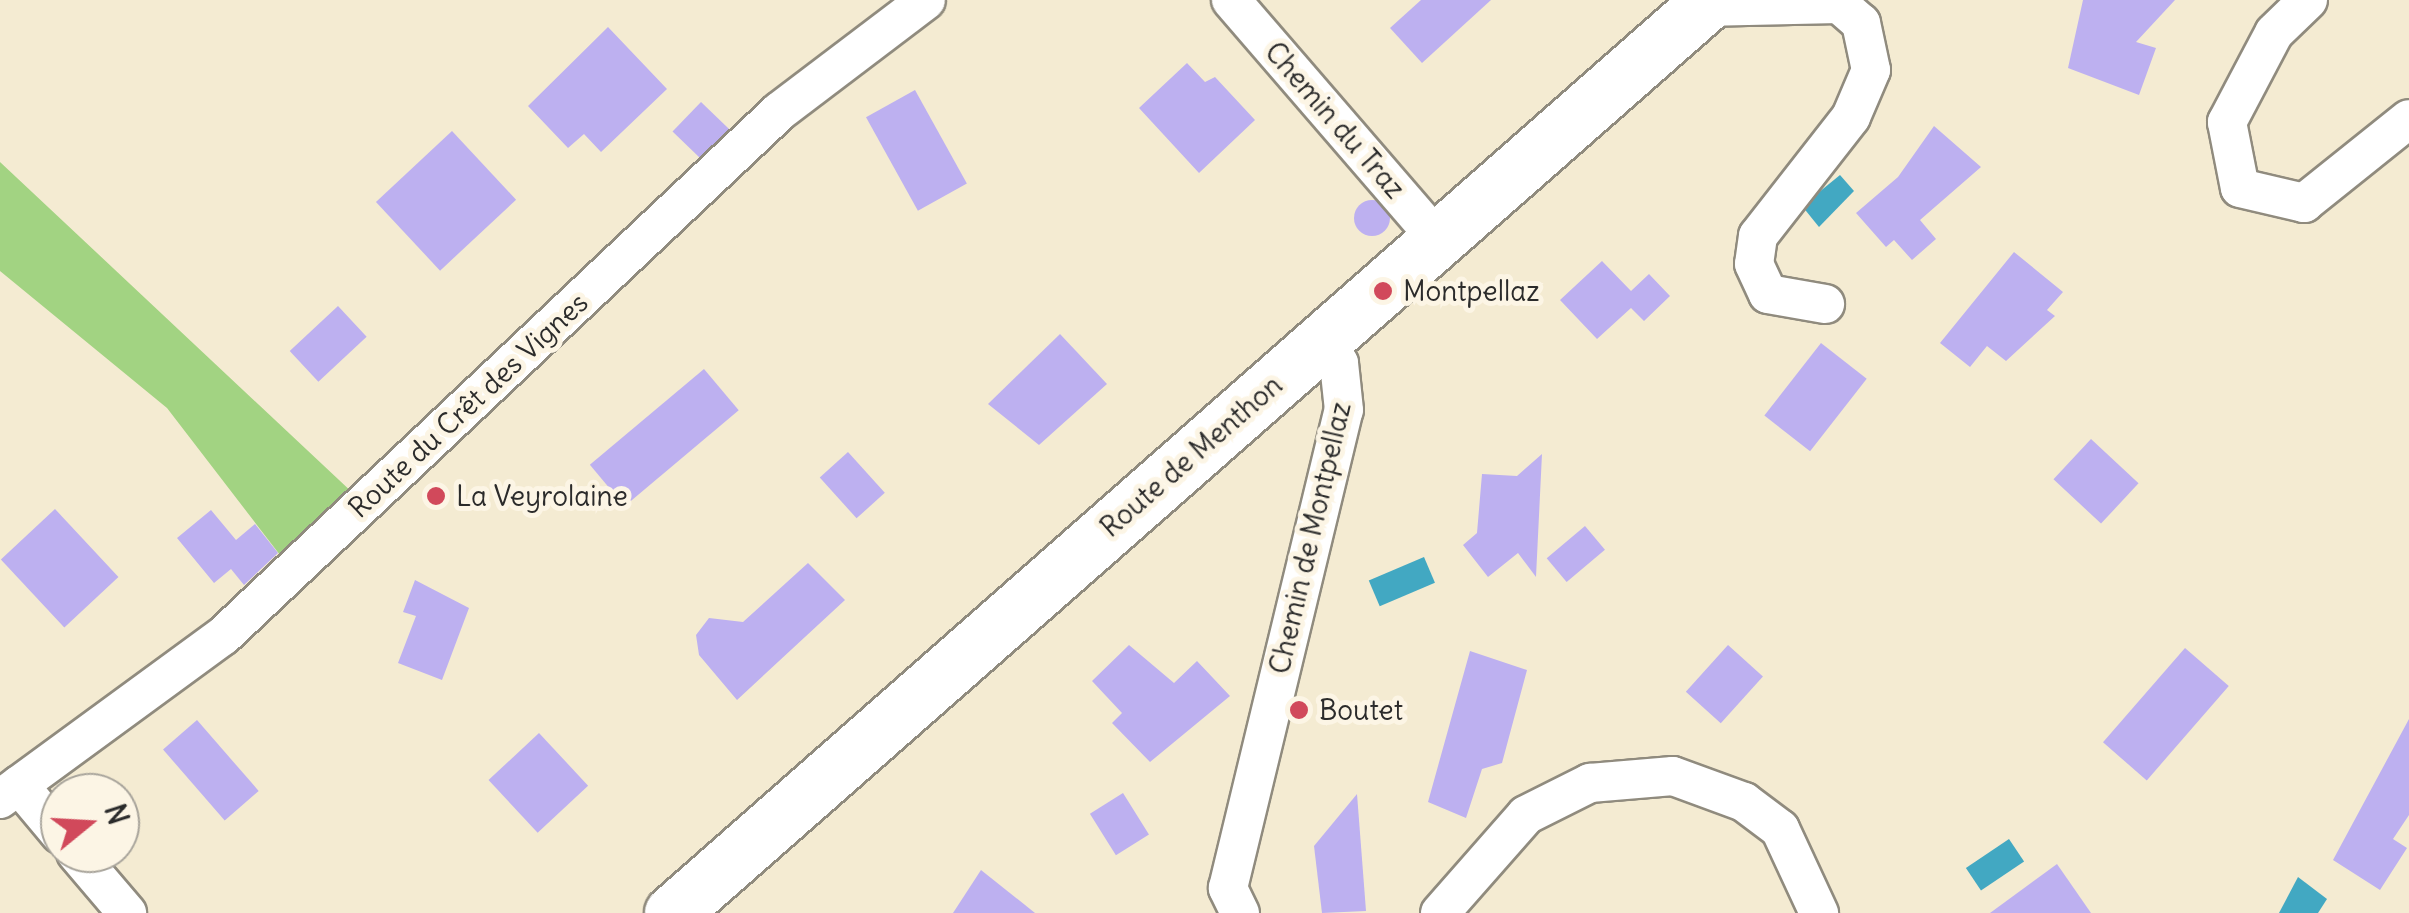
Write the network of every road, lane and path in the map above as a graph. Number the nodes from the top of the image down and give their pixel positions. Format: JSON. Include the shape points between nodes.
{"nodes":[{"id":1,"x":926,"y":0,"type":"edge"},
{"id":2,"x":1231,"y":0,"type":"edge"},
{"id":3,"x":2308,"y":0,"type":"edge"},
{"id":4,"x":1706,"y":4,"type":"edge"},
{"id":5,"x":2409,"y":119,"type":"edge"},
{"id":6,"x":1438,"y":240,"type":"junction"},
{"id":7,"x":1825,"y":304,"type":"dead end"},
{"id":8,"x":1325,"y":340,"type":"junction"},
{"id":9,"x":9,"y":792,"type":"edge"},
{"id":10,"x":40,"y":818,"type":"edge"},
{"id":11,"x":93,"y":873,"type":"edge"},
{"id":12,"x":127,"y":913,"type":"edge"},
{"id":13,"x":672,"y":913,"type":"edge"},
{"id":14,"x":1240,"y":913,"type":"edge"},
{"id":15,"x":1440,"y":913,"type":"edge"},
{"id":16,"x":1819,"y":913,"type":"edge"}],
"edges":[{"from":1,"to":9,"type":"street","name":"Route du Crêt des Vignes","via":[[780,111],[223,636]]},
{"from":2,"to":6,"type":"street","name":"Chemin du Traz"},
{"from":3,"to":5,"type":"street","via":[[2274,32],[2227,122],[2240,188],[2304,203]]},
{"from":4,"to":6,"type":"main road","name":"Route de Menthon"},
{"from":4,"to":7,"type":"street","via":[[1839,4],[1861,23],[1871,70],[1851,117],[1758,236],[1754,264],[1768,294]]},
{"from":6,"to":8,"type":"main road","name":"Route de Menthon"},
{"from":8,"to":13,"type":"main road","name":"Route de Menthon"},
{"from":8,"to":14,"type":"street","name":"Chemin de Montpellaz","via":[[1338,363],[1344,410],[1228,888]]},
{"from":9,"to":10,"type":"street"},
{"from":11,"to":12,"type":"street"},
{"from":15,"to":16,"type":"street","via":[[1526,815],[1590,783],[1673,776],[1744,802],[1780,830]]}]}
